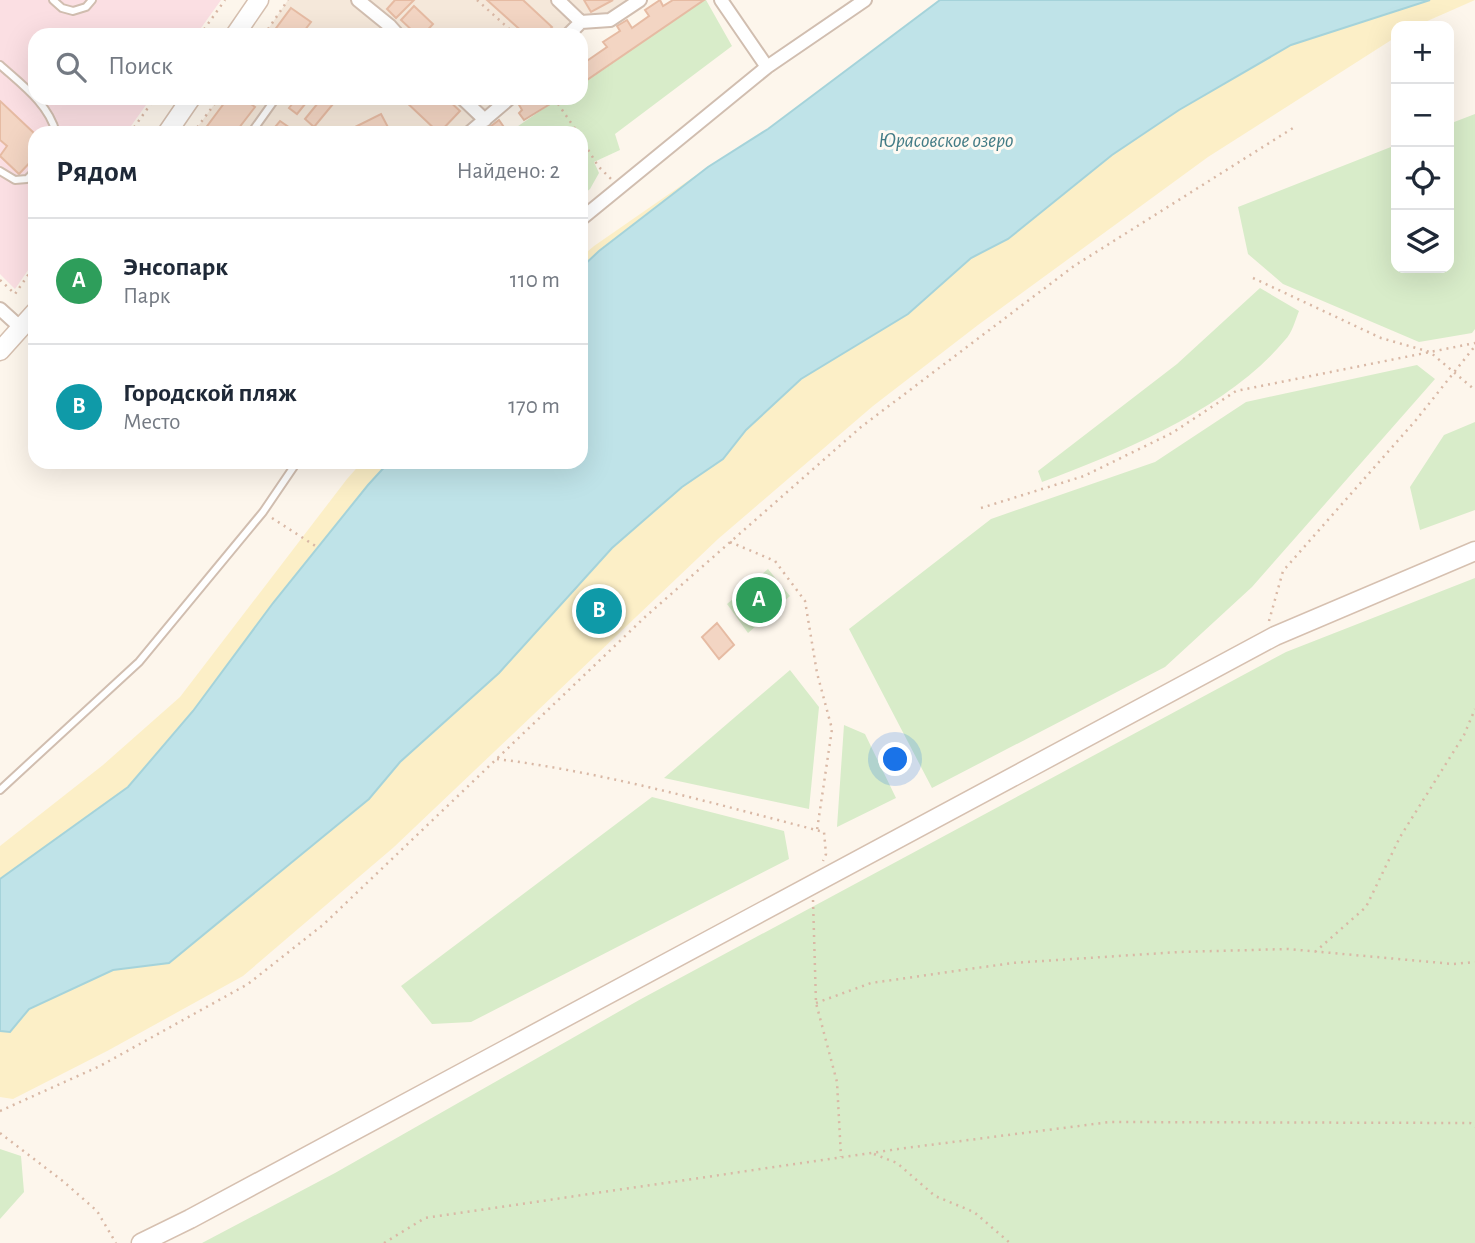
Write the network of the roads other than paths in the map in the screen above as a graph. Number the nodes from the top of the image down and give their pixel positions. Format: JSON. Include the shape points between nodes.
{"nodes":[{"id":1,"x":53,"y":0,"type":"edge"},
{"id":2,"x":92,"y":0,"type":"edge"},
{"id":3,"x":259,"y":0,"type":"edge"},
{"id":4,"x":358,"y":0,"type":"edge"},
{"id":5,"x":558,"y":0,"type":"edge"},
{"id":6,"x":640,"y":0,"type":"edge"},
{"id":7,"x":721,"y":0,"type":"edge"},
{"id":8,"x":865,"y":0,"type":"edge"},
{"id":9,"x":581,"y":22,"type":"junction"},
{"id":10,"x":240,"y":28,"type":"edge"},
{"id":11,"x":392,"y":28,"type":"edge"},
{"id":12,"x":575,"y":28,"type":"edge"},
{"id":13,"x":0,"y":65,"type":"edge"},
{"id":14,"x":767,"y":67,"type":"junction"},
{"id":15,"x":28,"y":92,"type":"edge"},
{"id":16,"x":41,"y":105,"type":"edge"},
{"id":17,"x":186,"y":105,"type":"edge"},
{"id":18,"x":270,"y":105,"type":"edge"},
{"id":19,"x":469,"y":105,"type":"edge"},
{"id":20,"x":502,"y":105,"type":"edge"},
{"id":21,"x":485,"y":120,"type":"junction"},
{"id":22,"x":55,"y":126,"type":"edge"},
{"id":23,"x":172,"y":126,"type":"edge"},
{"id":24,"x":256,"y":126,"type":"edge"},
{"id":25,"x":478,"y":126,"type":"edge"},
{"id":26,"x":0,"y":171,"type":"edge"},
{"id":27,"x":28,"y":178,"type":"edge"},
{"id":28,"x":588,"y":213,"type":"edge"},
{"id":29,"x":0,"y":309,"type":"edge"},
{"id":30,"x":28,"y":320,"type":"edge"},
{"id":31,"x":21,"y":328,"type":"junction"},
{"id":32,"x":0,"y":351,"type":"edge"},
{"id":33,"x":292,"y":469,"type":"edge"},
{"id":34,"x":1475,"y":551,"type":"edge"},
{"id":35,"x":0,"y":790,"type":"edge"},
{"id":36,"x":142,"y":1243,"type":"edge"}],
"edges":[{"from":1,"to":2,"type":"lane","via":[[73,12]]},
{"from":3,"to":10,"type":"main road"},
{"from":4,"to":11,"type":"street"},
{"from":5,"to":9,"type":"street"},
{"from":6,"to":9,"type":"street","via":[[610,20]]},
{"from":7,"to":14,"type":"street"},
{"from":8,"to":14,"type":"street"},
{"from":9,"to":12,"type":"street"},
{"from":13,"to":15,"type":"lane"},
{"from":14,"to":28,"type":"street"},
{"from":16,"to":22,"type":"lane"},
{"from":17,"to":23,"type":"main road"},
{"from":18,"to":24,"type":"lane"},
{"from":19,"to":21,"type":"street"},
{"from":20,"to":21,"type":"street"},
{"from":21,"to":25,"type":"street"},
{"from":26,"to":27,"type":"lane","via":[[15,180]]},
{"from":29,"to":31,"type":"street"},
{"from":30,"to":31,"type":"main road"},
{"from":31,"to":32,"type":"main road"},
{"from":33,"to":35,"type":"lane","via":[[263,512],[139,662]]},
{"from":34,"to":36,"type":"main road","via":[[1264,642]]}]}
